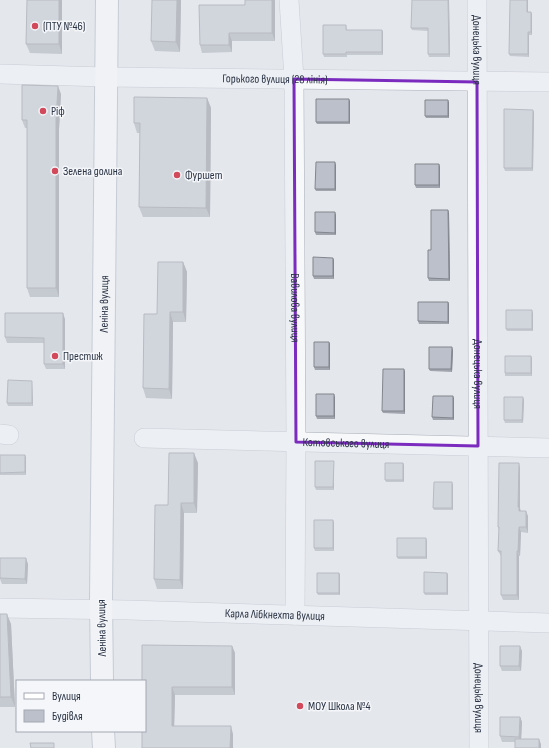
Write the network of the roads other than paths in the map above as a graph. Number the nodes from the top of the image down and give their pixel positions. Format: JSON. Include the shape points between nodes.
{"nodes":[{"id":1,"x":107,"y":0,"type":"edge"},
{"id":2,"x":289,"y":0,"type":"edge"},
{"id":3,"x":477,"y":0,"type":"edge"},
{"id":4,"x":0,"y":74,"type":"edge"},
{"id":5,"x":106,"y":77,"type":"junction"},
{"id":6,"x":294,"y":79,"type":"junction"},
{"id":7,"x":477,"y":82,"type":"junction"},
{"id":8,"x":549,"y":82,"type":"edge"},
{"id":9,"x":144,"y":438,"type":"dead end"},
{"id":10,"x":296,"y":442,"type":"junction"},
{"id":11,"x":478,"y":446,"type":"junction"},
{"id":12,"x":549,"y":448,"type":"edge"},
{"id":13,"x":0,"y":608,"type":"edge"},
{"id":14,"x":101,"y":609,"type":"junction"},
{"id":15,"x":294,"y":615,"type":"junction"},
{"id":16,"x":479,"y":620,"type":"junction"},
{"id":17,"x":549,"y":623,"type":"edge"},
{"id":18,"x":102,"y":680,"type":"edge"},
{"id":19,"x":103,"y":732,"type":"edge"},
{"id":20,"x":104,"y":748,"type":"edge"},
{"id":21,"x":479,"y":748,"type":"edge"}],
"edges":[{"from":1,"to":5,"type":"main road","name":"Леніна вулиця"},
{"from":2,"to":6,"type":"street","name":"Вавилова вулиця"},
{"from":3,"to":7,"type":"street","name":"Донецька вулиця"},
{"from":4,"to":5,"type":"street","name":"Горького вулиця (28 лiнiя)"},
{"from":5,"to":6,"type":"street","name":"Горького вулиця (28 лiнiя)"},
{"from":5,"to":14,"type":"main road","name":"Леніна вулиця"},
{"from":6,"to":7,"type":"street","name":"Горького вулиця (28 лiнiя)"},
{"from":6,"to":10,"type":"street","name":"Вавилова вулиця"},
{"from":7,"to":8,"type":"street","name":"Горького вулиця (28 лiнiя)"},
{"from":7,"to":11,"type":"street","name":"Донецька вулиця"},
{"from":9,"to":10,"type":"street","name":"Котовського вулиця"},
{"from":10,"to":11,"type":"street","name":"Котовського вулиця"},
{"from":10,"to":15,"type":"street","name":"Вавилова вулиця"},
{"from":11,"to":12,"type":"street","name":"Котовського вулиця"},
{"from":11,"to":16,"type":"street","name":"Донецька вулиця"},
{"from":13,"to":14,"type":"street","name":"Карла Лібкнехта вулиця"},
{"from":14,"to":15,"type":"street","name":"Карла Лібкнехта вулиця"},
{"from":14,"to":18,"type":"main road","name":"Леніна вулиця"},
{"from":15,"to":16,"type":"street","name":"Карла Лібкнехта вулиця"},
{"from":16,"to":17,"type":"street","name":"Карла Лібкнехта вулиця"},
{"from":16,"to":21,"type":"street","name":"Донецька вулиця"},
{"from":19,"to":20,"type":"main road"}]}
